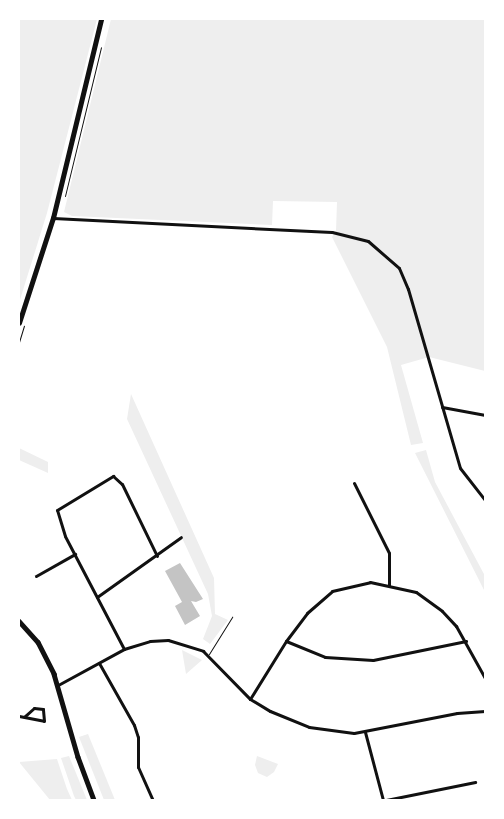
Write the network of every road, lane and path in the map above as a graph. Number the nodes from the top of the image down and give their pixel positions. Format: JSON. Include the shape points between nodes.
{"nodes":[{"id":1,"x":101,"y":19,"type":"edge"},
{"id":2,"x":53,"y":218,"type":"junction"},
{"id":3,"x":19,"y":323,"type":"edge"},
{"id":4,"x":442,"y":407,"type":"junction"},
{"id":5,"x":485,"y":415,"type":"edge"},
{"id":6,"x":354,"y":483,"type":"dead end"},
{"id":7,"x":485,"y":500,"type":"edge"},
{"id":8,"x":181,"y":537,"type":"dead end"},
{"id":9,"x":75,"y":554,"type":"junction"},
{"id":10,"x":156,"y":556,"type":"junction"},
{"id":11,"x":36,"y":576,"type":"dead end"},
{"id":12,"x":388,"y":585,"type":"junction"},
{"id":13,"x":97,"y":597,"type":"junction"},
{"id":14,"x":232,"y":617,"type":"dead end"},
{"id":15,"x":19,"y":620,"type":"edge"},
{"id":16,"x":286,"y":641,"type":"junction"},
{"id":17,"x":466,"y":641,"type":"junction"},
{"id":18,"x":124,"y":649,"type":"junction"},
{"id":19,"x":208,"y":655,"type":"junction"},
{"id":20,"x":99,"y":662,"type":"junction"},
{"id":21,"x":485,"y":678,"type":"edge"},
{"id":22,"x":58,"y":685,"type":"junction"},
{"id":23,"x":250,"y":698,"type":"junction"},
{"id":24,"x":485,"y":711,"type":"edge"},
{"id":25,"x":19,"y":716,"type":"edge"},
{"id":26,"x":24,"y":717,"type":"junction"},
{"id":27,"x":365,"y":732,"type":"junction"},
{"id":28,"x":475,"y":782,"type":"dead end"},
{"id":29,"x":94,"y":800,"type":"edge"},
{"id":30,"x":153,"y":800,"type":"edge"},
{"id":31,"x":384,"y":800,"type":"edge"}],
"edges":[{"from":1,"to":2,"type":"main road"},
{"from":2,"to":3,"type":"main road"},
{"from":2,"to":4,"type":"street","via":[[332,232],[368,241],[399,268]]},
{"from":4,"to":5,"type":"street"},
{"from":4,"to":7,"type":"street","via":[[460,468]]},
{"from":6,"to":12,"type":"street","via":[[388,553]]},
{"from":8,"to":10,"type":"street"},
{"from":9,"to":10,"type":"street","via":[[57,510],[113,476],[122,484]]},
{"from":9,"to":11,"type":"street"},
{"from":9,"to":13,"type":"street"},
{"from":10,"to":13,"type":"street"},
{"from":12,"to":16,"type":"street","via":[[376,582],[352,584],[332,591],[307,613]]},
{"from":12,"to":17,"type":"street","via":[[420,595],[450,618]]},
{"from":13,"to":18,"type":"street"},
{"from":14,"to":19,"type":"lane"},
{"from":15,"to":22,"type":"main road","via":[[43,651]]},
{"from":16,"to":17,"type":"street","via":[[325,657],[373,660]]},
{"from":16,"to":23,"type":"street"},
{"from":17,"to":21,"type":"street"},
{"from":18,"to":19,"type":"street","via":[[150,641],[168,640],[196,647]]},
{"from":18,"to":20,"type":"street"},
{"from":19,"to":23,"type":"street"},
{"from":20,"to":22,"type":"street"},
{"from":20,"to":30,"type":"street","via":[[134,724],[138,737],[138,767]]},
{"from":22,"to":29,"type":"main road"},
{"from":23,"to":27,"type":"street","via":[[270,711],[309,727]]},
{"from":24,"to":27,"type":"street","via":[[457,713]]},
{"from":25,"to":26,"type":"street"},
{"from":26,"to":26,"type":"street","via":[[44,721],[43,709],[34,708]]},
{"from":27,"to":31,"type":"street"},
{"from":28,"to":31,"type":"street"}]}
